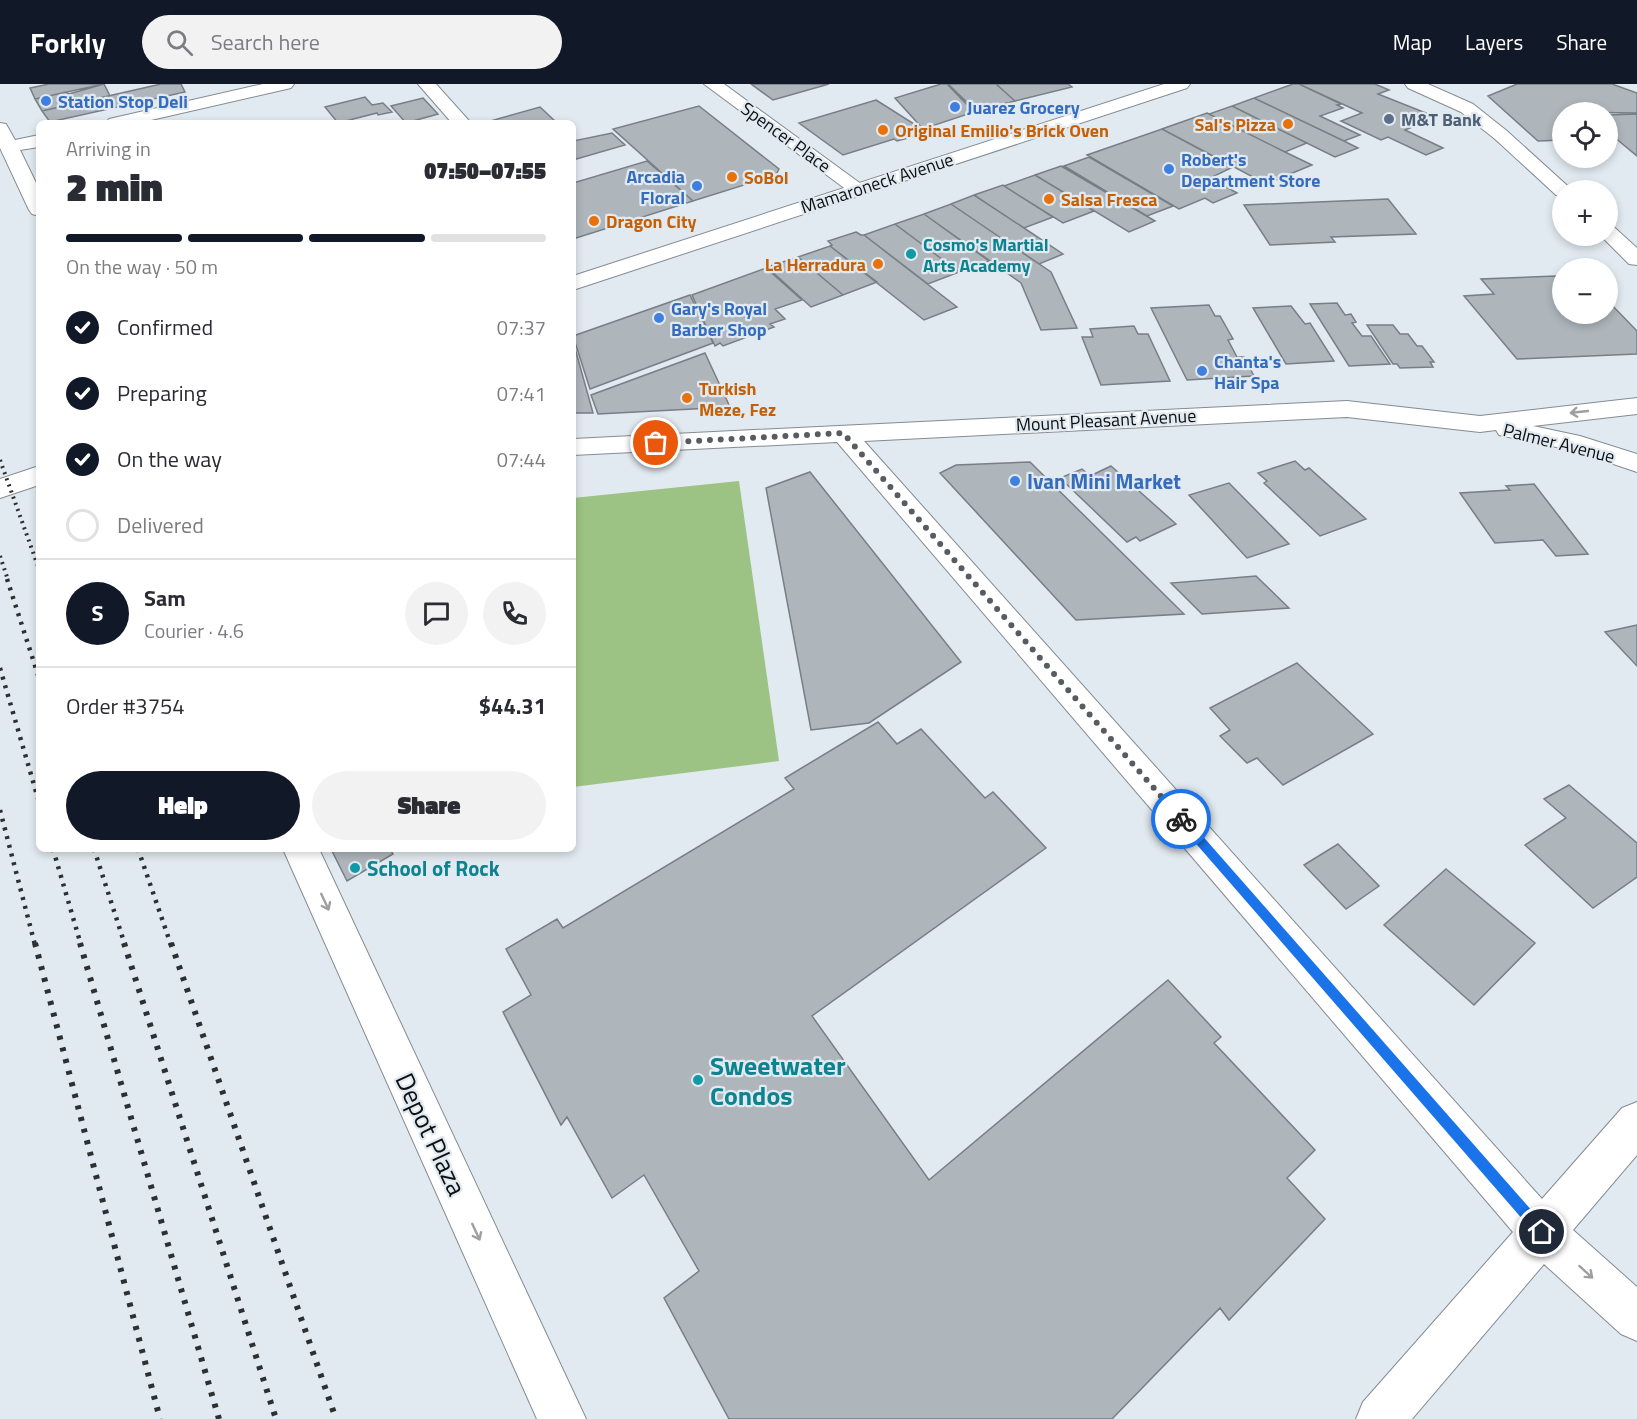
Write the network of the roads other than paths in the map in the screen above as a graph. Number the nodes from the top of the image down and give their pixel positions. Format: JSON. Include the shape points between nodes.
{"nodes":[{"id":1,"x":285,"y":84,"type":"edge"},
{"id":2,"x":427,"y":84,"type":"edge"},
{"id":3,"x":713,"y":84,"type":"edge"},
{"id":4,"x":1181,"y":84,"type":"edge"},
{"id":5,"x":1413,"y":84,"type":"edge"},
{"id":6,"x":128,"y":120,"type":"edge"},
{"id":7,"x":459,"y":120,"type":"edge"},
{"id":8,"x":0,"y":128,"type":"edge"},
{"id":9,"x":36,"y":142,"type":"edge"},
{"id":10,"x":10,"y":147,"type":"junction"},
{"id":11,"x":1552,"y":181,"type":"edge"},
{"id":12,"x":858,"y":189,"type":"junction"},
{"id":13,"x":36,"y":203,"type":"edge"},
{"id":14,"x":1618,"y":241,"type":"edge"},
{"id":15,"x":1637,"y":259,"type":"edge"},
{"id":16,"x":576,"y":282,"type":"edge"},
{"id":17,"x":1637,"y":406,"type":"edge"},
{"id":18,"x":1480,"y":423,"type":"junction"},
{"id":19,"x":843,"y":433,"type":"junction"},
{"id":20,"x":576,"y":447,"type":"edge"},
{"id":21,"x":1637,"y":463,"type":"edge"},
{"id":22,"x":36,"y":476,"type":"edge"},
{"id":23,"x":0,"y":489,"type":"edge"},
{"id":24,"x":302,"y":852,"type":"edge"},
{"id":25,"x":1637,"y":1123,"type":"edge"},
{"id":26,"x":1542,"y":1232,"type":"junction"},
{"id":27,"x":1637,"y":1318,"type":"edge"},
{"id":28,"x":562,"y":1419,"type":"edge"},
{"id":29,"x":1380,"y":1419,"type":"edge"}],
"edges":[{"from":1,"to":6,"type":"street"},
{"from":2,"to":7,"type":"street"},
{"from":3,"to":12,"type":"street","name":"Spencer Place"},
{"from":4,"to":12,"type":"street","name":"Mamaroneck Avenue"},
{"from":5,"to":11,"type":"street","via":[[1467,108]]},
{"from":8,"to":10,"type":"street"},
{"from":9,"to":10,"type":"street"},
{"from":10,"to":13,"type":"street"},
{"from":12,"to":16,"type":"street","name":"Mamaroneck Avenue"},
{"from":14,"to":15,"type":"street"},
{"from":17,"to":18,"type":"street","name":"Mount Pleasant Avenue","one_way":true},
{"from":18,"to":19,"type":"street","name":"Mount Pleasant Avenue","via":[[1347,409]]},
{"from":18,"to":21,"type":"street","name":"Palmer Avenue","via":[[1580,444]]},
{"from":19,"to":20,"type":"street","name":"Mount Pleasant Avenue"},
{"from":19,"to":26,"type":"street"},
{"from":22,"to":23,"type":"street"},
{"from":24,"to":28,"type":"street","name":"Depot Plaza","one_way":true},
{"from":25,"to":26,"type":"street"},
{"from":26,"to":27,"type":"street","one_way":true},
{"from":26,"to":29,"type":"street"}]}
